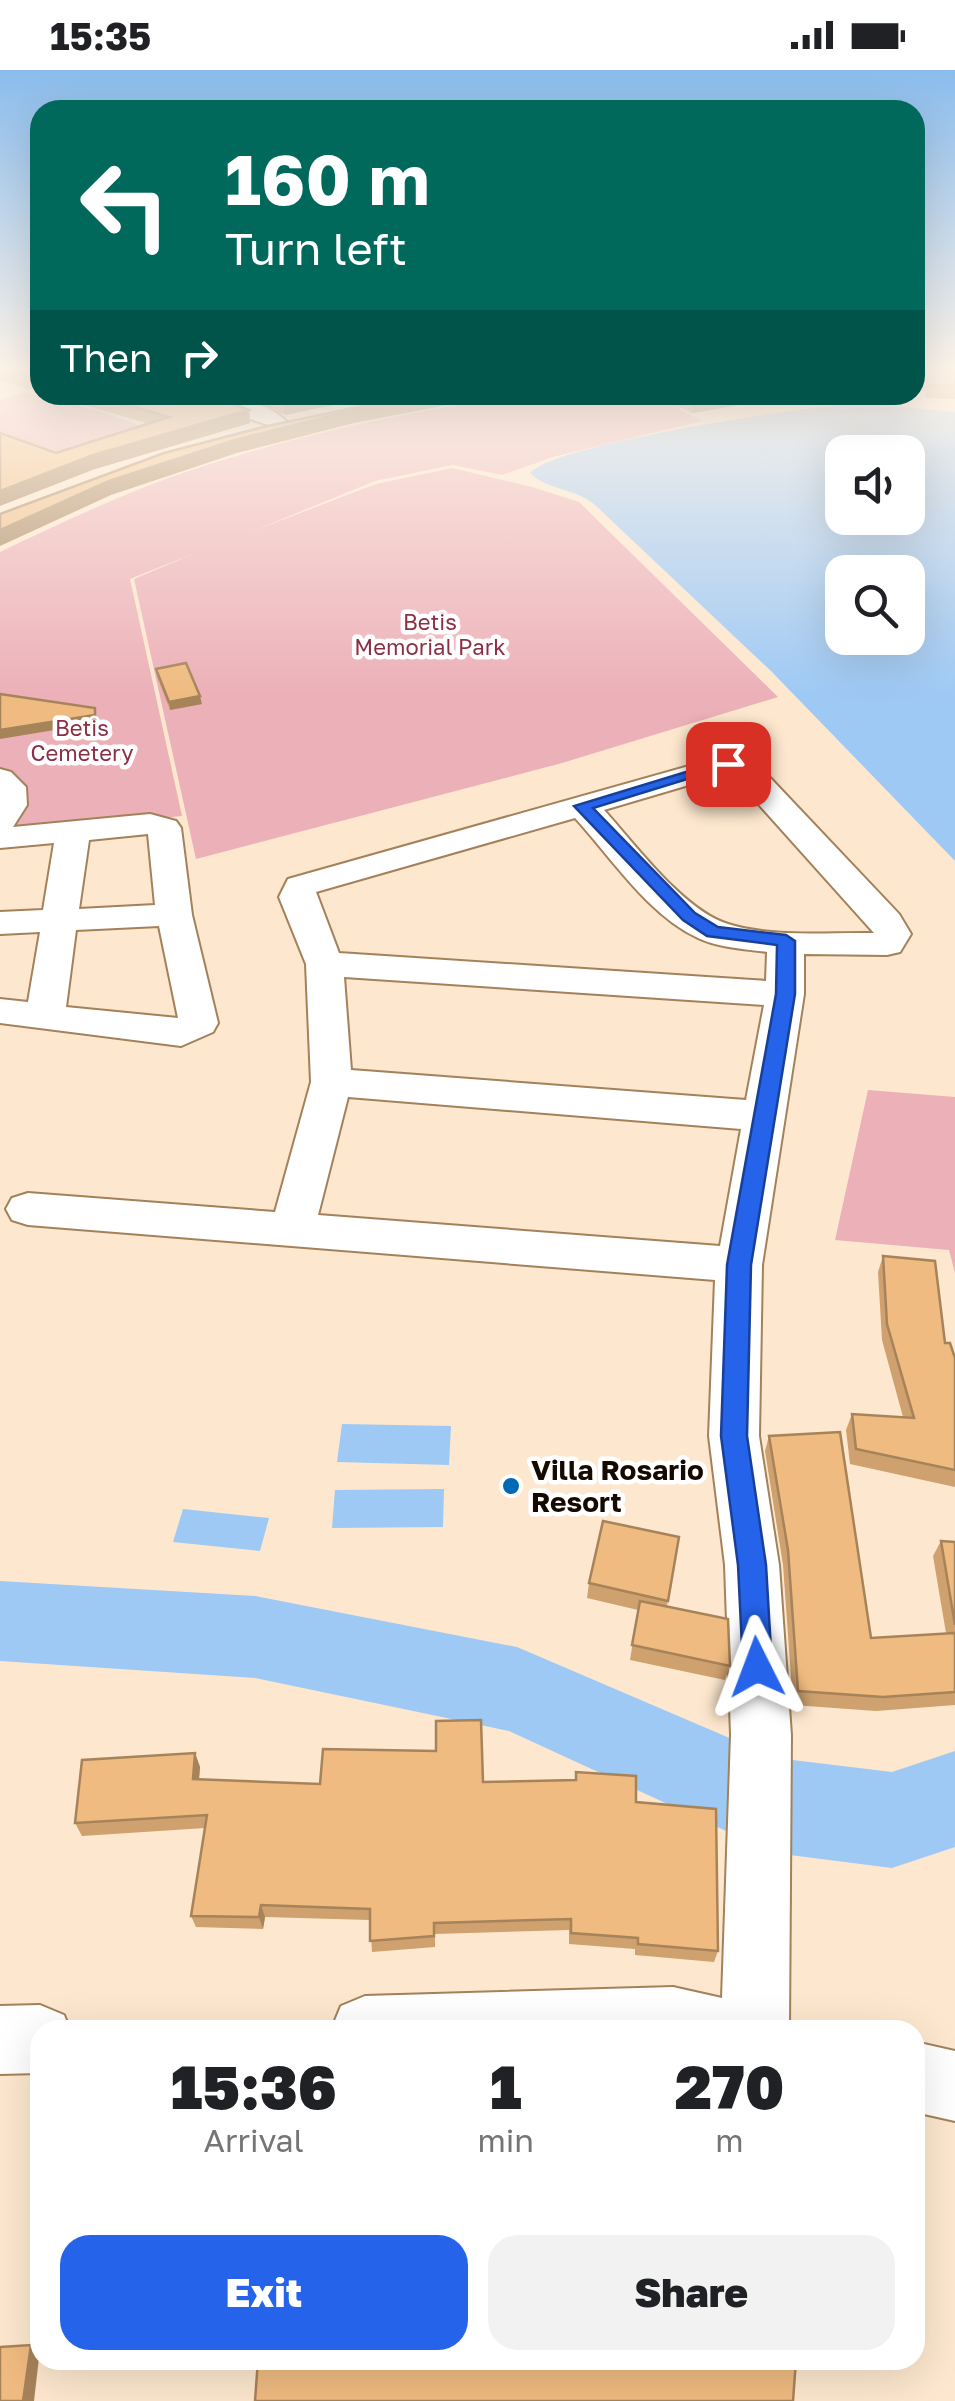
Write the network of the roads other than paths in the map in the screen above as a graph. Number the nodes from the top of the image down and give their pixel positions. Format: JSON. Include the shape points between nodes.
{"nodes":[{"id":1,"x":0,"y":779,"type":"edge"},
{"id":2,"x":582,"y":806,"type":"junction"},
{"id":3,"x":0,"y":821,"type":"edge"},
{"id":4,"x":73,"y":832,"type":"junction"},
{"id":5,"x":0,"y":838,"type":"edge"},
{"id":6,"x":174,"y":915,"type":"junction"},
{"id":7,"x":60,"y":920,"type":"junction"},
{"id":8,"x":0,"y":924,"type":"edge"},
{"id":9,"x":786,"y":941,"type":"junction"},
{"id":10,"x":325,"y":964,"type":"junction"},
{"id":11,"x":786,"y":994,"type":"junction"},
{"id":12,"x":0,"y":1011,"type":"edge"},
{"id":13,"x":46,"y":1018,"type":"junction"},
{"id":14,"x":331,"y":1082,"type":"junction"},
{"id":15,"x":763,"y":1116,"type":"junction"},
{"id":16,"x":28,"y":1209,"type":"dead end"},
{"id":17,"x":292,"y":1230,"type":"junction"},
{"id":18,"x":739,"y":1265,"type":"junction"},
{"id":19,"x":743,"y":2020,"type":"edge"},
{"id":20,"x":30,"y":2039,"type":"edge"},
{"id":21,"x":0,"y":2040,"type":"edge"},
{"id":22,"x":925,"y":2079,"type":"edge"},
{"id":23,"x":955,"y":2086,"type":"edge"}],
"edges":[{"from":1,"to":3,"type":"street","via":[[10,787],[11,806]]},
{"from":2,"to":9,"type":"street","via":[[689,916],[714,932]]},
{"from":2,"to":9,"type":"street","via":[[728,764],[746,772],[893,934],[887,944]]},
{"from":2,"to":10,"type":"street","via":[[300,886],[296,897]]},
{"from":4,"to":5,"type":"street"},
{"from":4,"to":6,"type":"street","via":[[164,828]]},
{"from":4,"to":7,"type":"street"},
{"from":6,"to":7,"type":"street"},
{"from":6,"to":13,"type":"street","via":[[200,1023],[192,1030]]},
{"from":7,"to":8,"type":"street"},
{"from":7,"to":13,"type":"street"},
{"from":9,"to":11,"type":"street"},
{"from":10,"to":11,"type":"street"},
{"from":10,"to":14,"type":"street"},
{"from":11,"to":15,"type":"street"},
{"from":12,"to":13,"type":"street"},
{"from":14,"to":15,"type":"street"},
{"from":14,"to":17,"type":"street"},
{"from":15,"to":18,"type":"street"},
{"from":16,"to":17,"type":"street"},
{"from":17,"to":18,"type":"street"},
{"from":18,"to":19,"type":"street","via":[[734,1436],[752,1565],[761,1734]]},
{"from":20,"to":21,"type":"street"},
{"from":22,"to":23,"type":"street"}]}
